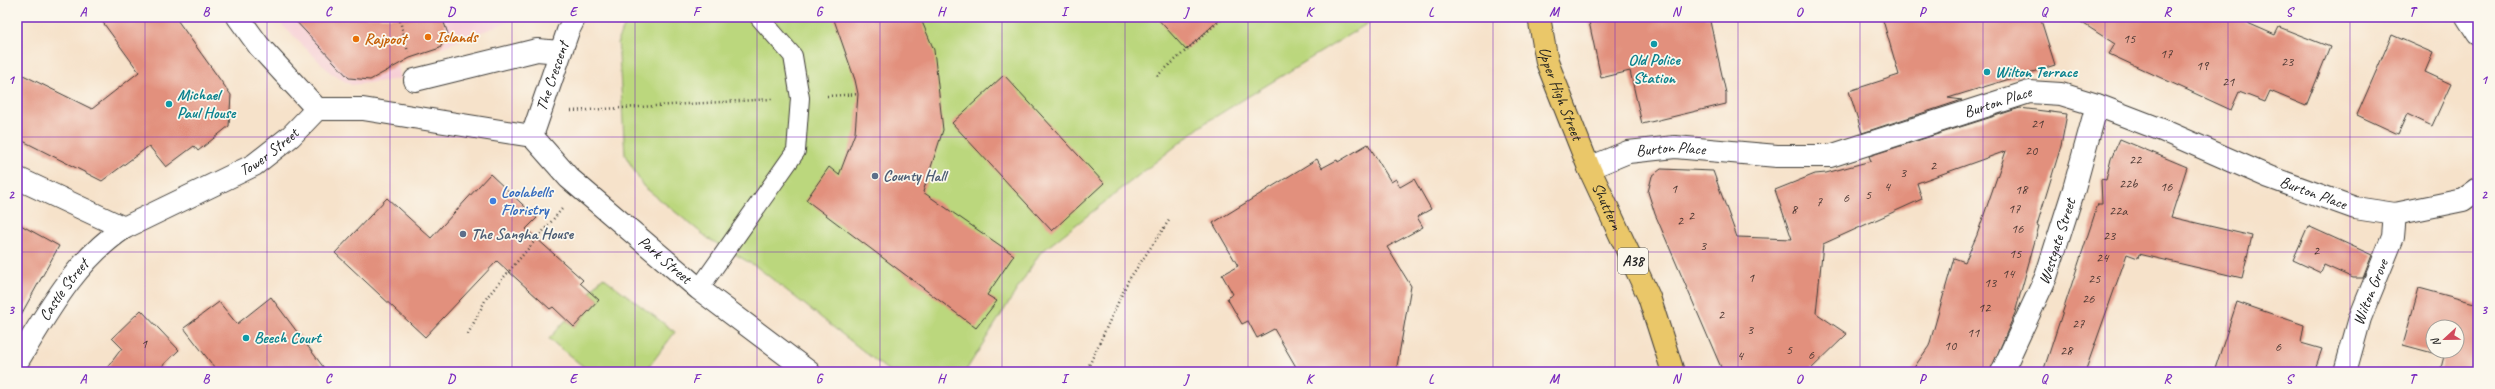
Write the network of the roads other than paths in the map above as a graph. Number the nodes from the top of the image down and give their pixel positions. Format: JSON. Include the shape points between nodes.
{"nodes":[{"id":1,"x":238,"y":17,"type":"edge"},
{"id":2,"x":575,"y":17,"type":"edge"},
{"id":3,"x":759,"y":17,"type":"edge"},
{"id":4,"x":1539,"y":17,"type":"edge"},
{"id":5,"x":2467,"y":17,"type":"edge"},
{"id":6,"x":2478,"y":34,"type":"edge"},
{"id":7,"x":560,"y":52,"type":"junction"},
{"id":8,"x":415,"y":80,"type":"road end"},
{"id":9,"x":2097,"y":105,"type":"junction"},
{"id":10,"x":318,"y":109,"type":"junction"},
{"id":11,"x":532,"y":136,"type":"junction"},
{"id":12,"x":1589,"y":168,"type":"junction"},
{"id":13,"x":17,"y":178,"type":"edge"},
{"id":14,"x":2478,"y":189,"type":"edge"},
{"id":15,"x":2395,"y":214,"type":"junction"},
{"id":16,"x":124,"y":228,"type":"junction"},
{"id":17,"x":700,"y":289,"type":"junction"},
{"id":18,"x":17,"y":362,"type":"edge"},
{"id":19,"x":1669,"y":367,"type":"edge"},
{"id":20,"x":809,"y":372,"type":"edge"},
{"id":21,"x":2002,"y":372,"type":"edge"},
{"id":22,"x":2345,"y":372,"type":"edge"}],
"edges":[{"from":1,"to":10,"type":"street","via":[[260,46]]},
{"from":2,"to":7,"type":"street","name":"The Crescent"},
{"from":3,"to":17,"type":"lane","via":[[793,56],[800,98],[796,151]]},
{"from":4,"to":12,"type":"main road","name":"Upper High Street","number":"A38","via":[[1547,62]]},
{"from":5,"to":6,"type":"street"},
{"from":7,"to":8,"type":"street","via":[[536,50]]},
{"from":7,"to":11,"type":"street","name":"The Crescent"},
{"from":9,"to":12,"type":"street","name":"Burton Place","via":[[2061,94],[2029,92],[1830,156],[1777,156],[1675,147],[1628,152]]},
{"from":9,"to":15,"type":"street","name":"Burton Place","via":[[2276,179],[2355,208]]},
{"from":9,"to":21,"type":"street","name":"Westgate Street","via":[[2046,277]]},
{"from":10,"to":11,"type":"street","via":[[363,109]]},
{"from":10,"to":16,"type":"street","name":"Tower Street","via":[[291,136],[254,165]]},
{"from":11,"to":17,"type":"street","name":"Park Street","via":[[581,188]]},
{"from":12,"to":19,"type":"main road","name":"Shuttern","number":"A38","via":[[1649,297]]},
{"from":13,"to":16,"type":"street"},
{"from":14,"to":15,"type":"street","via":[[2463,200]]},
{"from":15,"to":22,"type":"street","name":"Wilton Grove","via":[[2393,237],[2360,318]]},
{"from":16,"to":18,"type":"street","name":"Castle Street","via":[[106,240],[62,288]]},
{"from":17,"to":20,"type":"street","name":"Park Street"}]}
